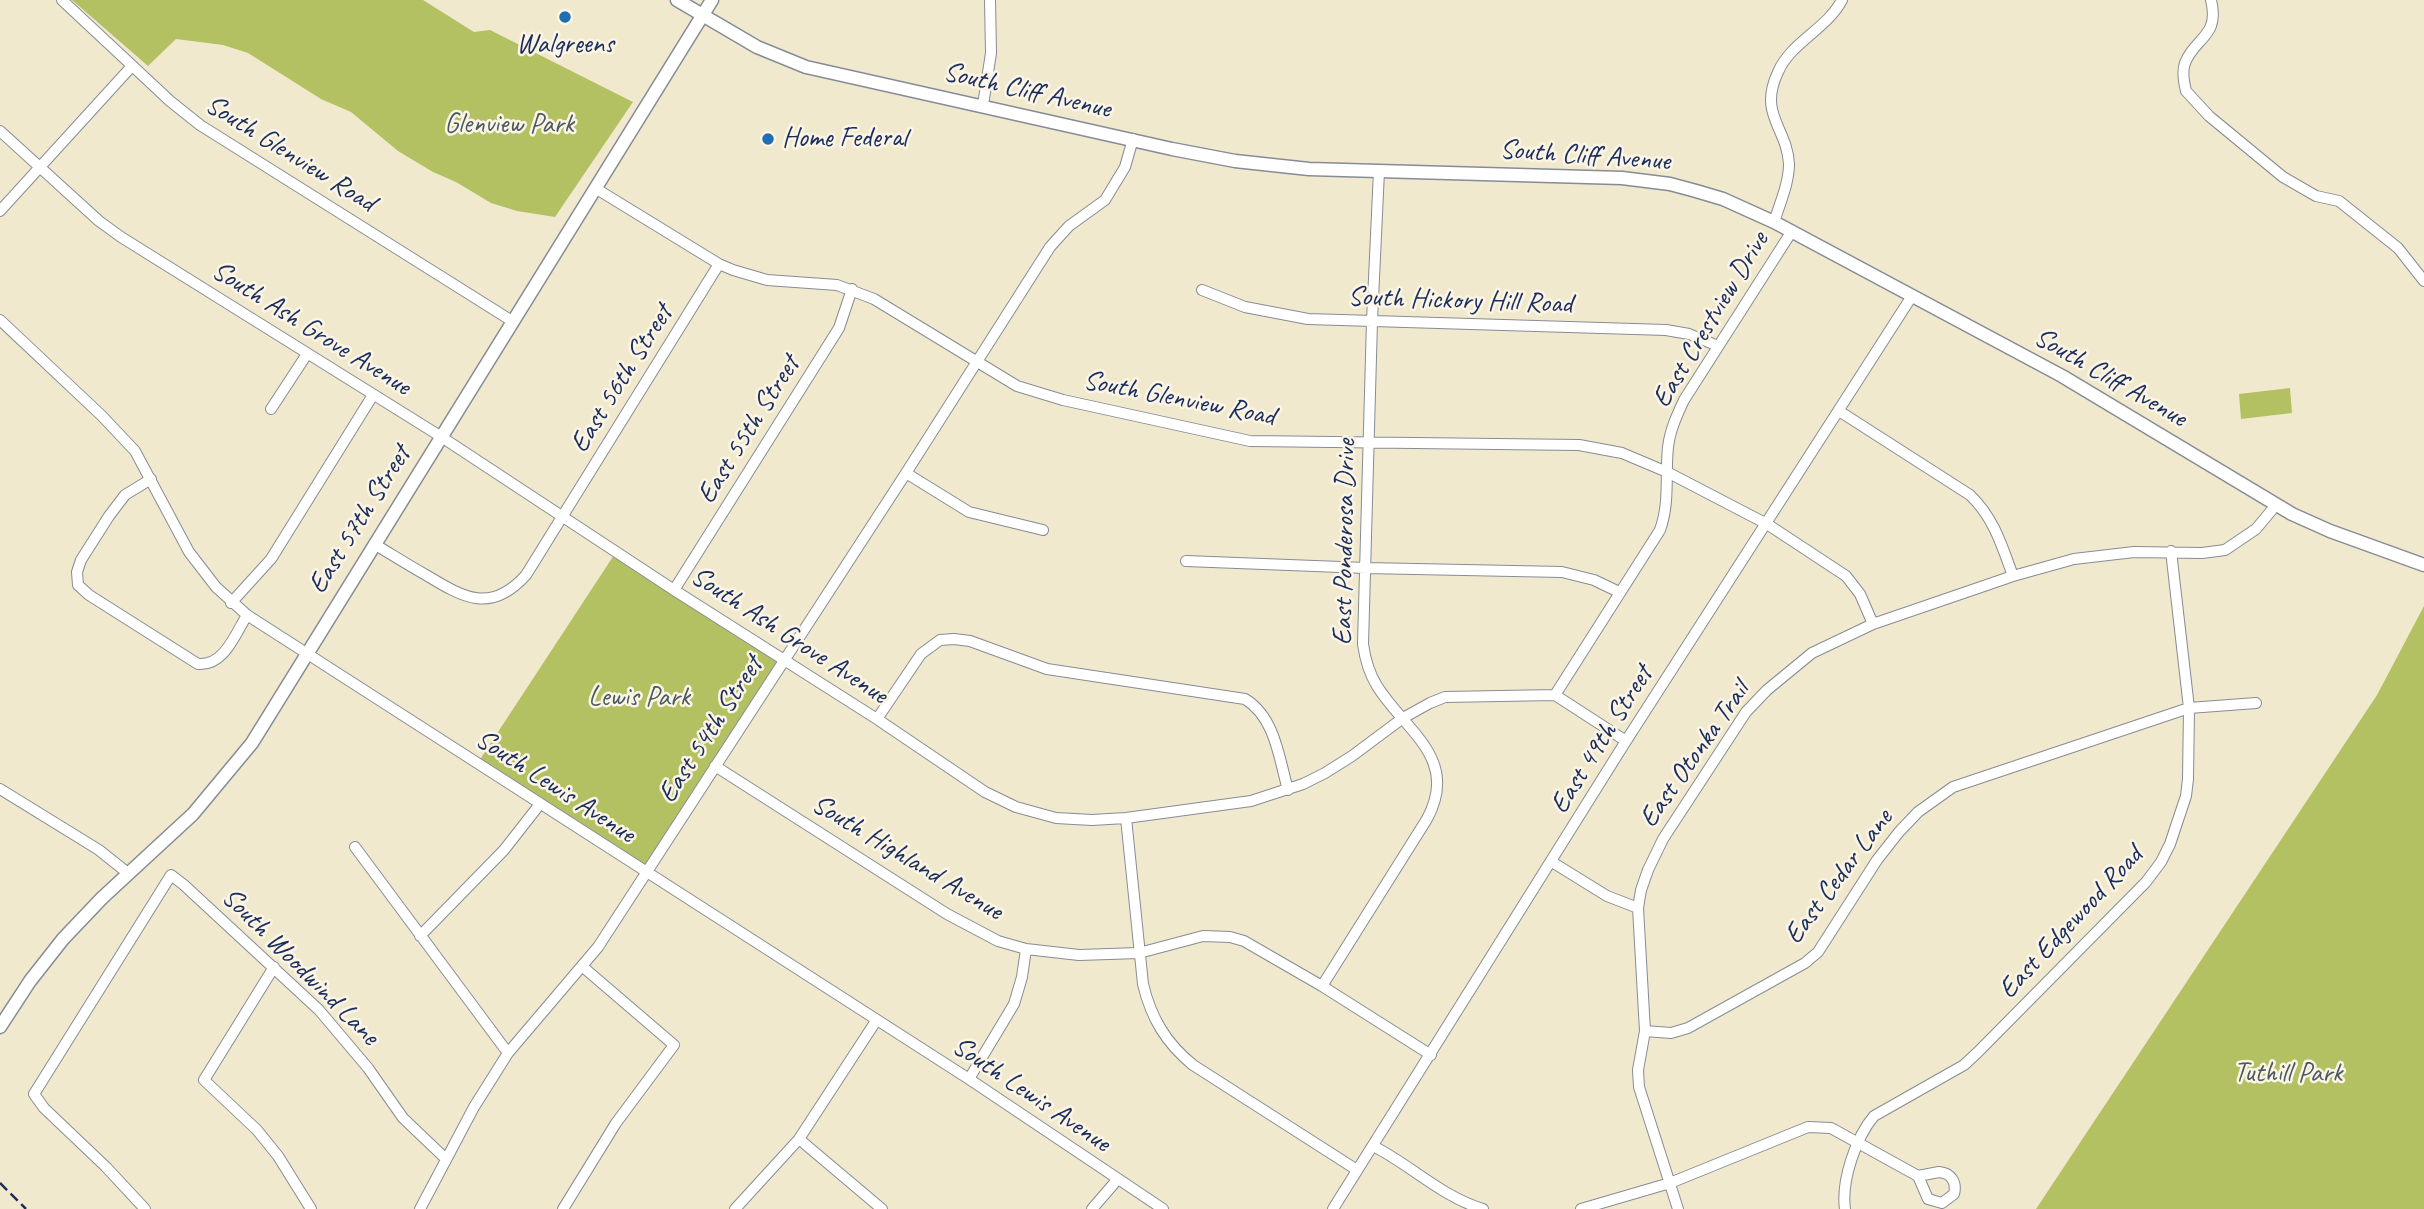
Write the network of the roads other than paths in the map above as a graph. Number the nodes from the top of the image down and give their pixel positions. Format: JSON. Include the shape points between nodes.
{"nodes":[{"id":1,"x":62,"y":0,"type":"edge"},
{"id":2,"x":677,"y":0,"type":"edge"},
{"id":3,"x":712,"y":0,"type":"edge"},
{"id":4,"x":990,"y":0,"type":"edge"},
{"id":5,"x":1842,"y":0,"type":"edge"},
{"id":6,"x":2211,"y":0,"type":"edge"},
{"id":7,"x":702,"y":16,"type":"junction"},
{"id":8,"x":132,"y":66,"type":"junction"},
{"id":9,"x":983,"y":105,"type":"junction"},
{"id":10,"x":0,"y":131,"type":"edge"},
{"id":11,"x":1133,"y":139,"type":"junction"},
{"id":12,"x":40,"y":168,"type":"junction"},
{"id":13,"x":1379,"y":171,"type":"junction"},
{"id":14,"x":595,"y":188,"type":"junction"},
{"id":15,"x":0,"y":211,"type":"edge"},
{"id":16,"x":1774,"y":222,"type":"junction"},
{"id":17,"x":1792,"y":231,"type":"junction"},
{"id":18,"x":719,"y":264,"type":"junction"},
{"id":19,"x":2424,"y":281,"type":"edge"},
{"id":20,"x":852,"y":289,"type":"junction"},
{"id":21,"x":1202,"y":290,"type":"dead end"},
{"id":22,"x":1912,"y":296,"type":"junction"},
{"id":23,"x":0,"y":320,"type":"edge"},
{"id":24,"x":512,"y":321,"type":"junction"},
{"id":25,"x":1372,"y":321,"type":"junction"},
{"id":26,"x":1718,"y":346,"type":"junction"},
{"id":27,"x":307,"y":354,"type":"junction"},
{"id":28,"x":976,"y":362,"type":"junction"},
{"id":29,"x":373,"y":395,"type":"junction"},
{"id":30,"x":271,"y":409,"type":"dead end"},
{"id":31,"x":1839,"y":411,"type":"junction"},
{"id":32,"x":440,"y":436,"type":"junction"},
{"id":33,"x":1369,"y":443,"type":"junction"},
{"id":34,"x":1667,"y":472,"type":"junction"},
{"id":35,"x":906,"y":473,"type":"junction"},
{"id":36,"x":151,"y":479,"type":"junction"},
{"id":37,"x":2276,"y":505,"type":"junction"},
{"id":38,"x":562,"y":517,"type":"junction"},
{"id":39,"x":1767,"y":524,"type":"junction"},
{"id":40,"x":1043,"y":530,"type":"dead end"},
{"id":41,"x":374,"y":544,"type":"junction"},
{"id":42,"x":2171,"y":551,"type":"junction"},
{"id":43,"x":1186,"y":561,"type":"dead end"},
{"id":44,"x":2424,"y":565,"type":"edge"},
{"id":45,"x":1366,"y":568,"type":"junction"},
{"id":46,"x":2013,"y":576,"type":"junction"},
{"id":47,"x":674,"y":590,"type":"junction"},
{"id":48,"x":1619,"y":592,"type":"junction"},
{"id":49,"x":231,"y":603,"type":"junction"},
{"id":50,"x":247,"y":615,"type":"junction"},
{"id":51,"x":1873,"y":624,"type":"junction"},
{"id":52,"x":307,"y":652,"type":"junction"},
{"id":53,"x":784,"y":659,"type":"junction"},
{"id":54,"x":1555,"y":695,"type":"junction"},
{"id":55,"x":2256,"y":703,"type":"dead end"},
{"id":56,"x":2189,"y":708,"type":"junction"},
{"id":57,"x":1403,"y":718,"type":"junction"},
{"id":58,"x":877,"y":719,"type":"junction"},
{"id":59,"x":1626,"y":741,"type":"junction"},
{"id":60,"x":715,"y":766,"type":"junction"},
{"id":61,"x":0,"y":789,"type":"edge"},
{"id":62,"x":1289,"y":790,"type":"junction"},
{"id":63,"x":540,"y":804,"type":"junction"},
{"id":64,"x":1126,"y":818,"type":"junction"},
{"id":65,"x":355,"y":847,"type":"dead end"},
{"id":66,"x":1552,"y":862,"type":"junction"},
{"id":67,"x":645,"y":872,"type":"junction"},
{"id":68,"x":129,"y":874,"type":"junction"},
{"id":69,"x":1638,"y":908,"type":"junction"},
{"id":70,"x":420,"y":936,"type":"junction"},
{"id":71,"x":1026,"y":949,"type":"junction"},
{"id":72,"x":1139,"y":953,"type":"junction"},
{"id":73,"x":274,"y":967,"type":"junction"},
{"id":74,"x":583,"y":967,"type":"junction"},
{"id":75,"x":1322,"y":986,"type":"junction"},
{"id":76,"x":876,"y":1021,"type":"junction"},
{"id":77,"x":0,"y":1027,"type":"edge"},
{"id":78,"x":1645,"y":1031,"type":"junction"},
{"id":79,"x":508,"y":1053,"type":"junction"},
{"id":80,"x":1431,"y":1055,"type":"junction"},
{"id":81,"x":969,"y":1079,"type":"junction"},
{"id":82,"x":799,"y":1139,"type":"junction"},
{"id":83,"x":1856,"y":1143,"type":"junction"},
{"id":84,"x":1373,"y":1146,"type":"junction"},
{"id":85,"x":446,"y":1160,"type":"junction"},
{"id":86,"x":1357,"y":1170,"type":"junction"},
{"id":87,"x":1918,"y":1176,"type":"dead end"},
{"id":88,"x":1117,"y":1180,"type":"junction"},
{"id":89,"x":1670,"y":1183,"type":"junction"},
{"id":90,"x":145,"y":1209,"type":"edge"},
{"id":91,"x":312,"y":1209,"type":"edge"},
{"id":92,"x":420,"y":1209,"type":"edge"},
{"id":93,"x":562,"y":1209,"type":"edge"},
{"id":94,"x":735,"y":1209,"type":"edge"},
{"id":95,"x":882,"y":1209,"type":"edge"},
{"id":96,"x":1092,"y":1209,"type":"edge"},
{"id":97,"x":1163,"y":1209,"type":"edge"},
{"id":98,"x":1333,"y":1209,"type":"edge"},
{"id":99,"x":1483,"y":1209,"type":"edge"},
{"id":100,"x":1581,"y":1209,"type":"edge"},
{"id":101,"x":1678,"y":1209,"type":"edge"},
{"id":102,"x":1845,"y":1209,"type":"edge"}],
"edges":[{"from":1,"to":8,"type":"street","name":"South Glenview Road"},
{"from":2,"to":7,"type":"main road","name":"South Cliff Avenue"},
{"from":3,"to":7,"type":"main road","name":"East 57th Street"},
{"from":4,"to":9,"type":"street","via":[[990,53]]},
{"from":5,"to":16,"type":"street","via":[[1778,71],[1771,115],[1789,162]]},
{"from":6,"to":19,"type":"street","via":[[2214,18],[2208,34],[2185,64],[2186,91],[2283,177],[2316,196],[2339,201],[2388,240]]},
{"from":7,"to":9,"type":"main road","name":"South Cliff Avenue","via":[[757,47],[806,67]]},
{"from":7,"to":14,"type":"main road","name":"East 57th Street"},
{"from":8,"to":12,"type":"street"},
{"from":8,"to":24,"type":"street","name":"South Glenview Road","via":[[200,125]]},
{"from":9,"to":11,"type":"main road","name":"South Cliff Avenue"},
{"from":10,"to":12,"type":"street","name":"South Ash Grove Avenue"},
{"from":11,"to":13,"type":"main road","name":"South Cliff Avenue","via":[[1235,160]]},
{"from":11,"to":28,"type":"street","name":"East 54th Street","via":[[1125,167],[1105,200],[1069,226],[1050,247]]},
{"from":12,"to":15,"type":"street"},
{"from":12,"to":27,"type":"street","name":"South Ash Grove Avenue","via":[[99,221]]},
{"from":13,"to":16,"type":"main road","name":"South Cliff Avenue","via":[[1647,181],[1723,199]]},
{"from":13,"to":25,"type":"street","name":"East Ponderosa Drive"},
{"from":14,"to":18,"type":"street","name":"South Glenview Road"},
{"from":14,"to":24,"type":"main road","name":"East 57th Street"},
{"from":16,"to":17,"type":"main road","name":"South Cliff Avenue"},
{"from":17,"to":22,"type":"main road","name":"South Cliff Avenue"},
{"from":17,"to":26,"type":"street","name":"East Crestview Drive"},
{"from":18,"to":20,"type":"street","name":"South Glenview Road","via":[[767,280]]},
{"from":18,"to":38,"type":"street","name":"East 56th Street"},
{"from":20,"to":28,"type":"street","name":"South Glenview Road"},
{"from":20,"to":47,"type":"street","name":"East 55th Street","via":[[839,328]]},
{"from":21,"to":25,"type":"street","name":"South Hickory Hill Road","via":[[1245,307],[1308,319]]},
{"from":22,"to":31,"type":"street","name":"East 49th Street"},
{"from":22,"to":37,"type":"main road","name":"South Cliff Avenue","via":[[2079,386]]},
{"from":23,"to":36,"type":"street","name":"South Lewis Avenue","via":[[102,416],[135,451]]},
{"from":24,"to":32,"type":"main road","name":"East 57th Street"},
{"from":25,"to":26,"type":"street","name":"South Hickory Hill Road","via":[[1666,330]]},
{"from":25,"to":33,"type":"street","name":"East Ponderosa Drive"},
{"from":26,"to":34,"type":"street","name":"East Crestview Drive","via":[[1674,421]]},
{"from":27,"to":29,"type":"street","name":"South Ash Grove Avenue"},
{"from":27,"to":30,"type":"street"},
{"from":28,"to":33,"type":"street","name":"South Glenview Road","via":[[1017,386],[1063,400],[1250,441]]},
{"from":28,"to":35,"type":"street","name":"East 54th Street"},
{"from":29,"to":32,"type":"street","name":"South Ash Grove Avenue"},
{"from":29,"to":49,"type":"street","via":[[271,559]]},
{"from":31,"to":39,"type":"street","name":"East 49th Street"},
{"from":31,"to":46,"type":"street","via":[[1970,495],[1990,517]]},
{"from":32,"to":38,"type":"street","name":"South Ash Grove Avenue"},
{"from":32,"to":41,"type":"main road","name":"East 57th Street"},
{"from":33,"to":34,"type":"street","name":"South Glenview Road","via":[[1592,446]]},
{"from":33,"to":45,"type":"street","name":"East Ponderosa Drive"},
{"from":34,"to":39,"type":"street","name":"South Glenview Road"},
{"from":34,"to":48,"type":"street","name":"East Crestview Drive","via":[[1667,506],[1660,530]]},
{"from":35,"to":40,"type":"street","via":[[969,512]]},
{"from":35,"to":53,"type":"street","name":"East 54th Street"},
{"from":36,"to":49,"type":"street","name":"South Lewis Avenue","via":[[189,552]]},
{"from":36,"to":50,"type":"street","via":[[125,495],[109,516],[81,560],[78,585],[198,664],[220,659]]},
{"from":37,"to":42,"type":"street","name":"East Otonka Trail","via":[[2256,529],[2225,550]]},
{"from":37,"to":44,"type":"main road","name":"South Cliff Avenue","via":[[2330,531]]},
{"from":38,"to":41,"type":"street","name":"East 56th Street","via":[[522,580],[492,598],[461,596]]},
{"from":38,"to":47,"type":"street","name":"South Ash Grove Avenue"},
{"from":39,"to":51,"type":"street","name":"South Glenview Road","via":[[1846,576]]},
{"from":39,"to":59,"type":"street","name":"East 49th Street"},
{"from":41,"to":52,"type":"main road","name":"East 57th Street"},
{"from":42,"to":46,"type":"street","name":"East Otonka Trail","via":[[2074,559]]},
{"from":42,"to":56,"type":"street","name":"East Edgewood Road"},
{"from":43,"to":45,"type":"street"},
{"from":45,"to":48,"type":"street","via":[[1562,572]]},
{"from":45,"to":57,"type":"street","name":"East Ponderosa Drive","via":[[1365,656],[1377,686]]},
{"from":46,"to":51,"type":"street","name":"East Otonka Trail"},
{"from":47,"to":53,"type":"street","name":"South Ash Grove Avenue"},
{"from":48,"to":54,"type":"street","name":"East Crestview Drive"},
{"from":49,"to":50,"type":"street","name":"South Lewis Avenue"},
{"from":50,"to":52,"type":"street","name":"South Lewis Avenue"},
{"from":51,"to":69,"type":"street","name":"East Otonka Trail","via":[[1812,653],[1746,712],[1663,839],[1648,870]]},
{"from":52,"to":63,"type":"street","name":"South Lewis Avenue"},
{"from":52,"to":68,"type":"main road","name":"East 57th Street","via":[[241,758],[193,814]]},
{"from":53,"to":58,"type":"street","name":"South Ash Grove Avenue"},
{"from":53,"to":60,"type":"street","name":"East 54th Street"},
{"from":54,"to":57,"type":"street","name":"South Ash Grove Avenue","via":[[1445,697]]},
{"from":54,"to":59,"type":"street"},
{"from":55,"to":56,"type":"street","name":"East Cedar Lane"},
{"from":56,"to":78,"type":"street","name":"East Cedar Lane","via":[[1953,787],[1899,831],[1818,952],[1805,963],[1688,1028],[1671,1033]]},
{"from":56,"to":83,"type":"street","name":"East Edgewood Road","via":[[2186,796],[2170,844],[2146,882],[1978,1052],[1949,1074],[1874,1116]]},
{"from":57,"to":62,"type":"street","name":"South Ash Grove Avenue","via":[[1352,756]]},
{"from":57,"to":75,"type":"street","name":"East Ponderosa Drive","via":[[1434,761],[1436,798]]},
{"from":58,"to":62,"type":"street","via":[[921,654],[940,640],[970,641],[1046,669],[1245,699],[1265,715]]},
{"from":58,"to":64,"type":"street","name":"South Ash Grove Avenue","via":[[985,792],[1016,807],[1071,819]]},
{"from":59,"to":66,"type":"street","name":"East 49th Street"},
{"from":60,"to":67,"type":"street","name":"East 54th Street"},
{"from":60,"to":71,"type":"street","name":"South Highland Avenue","via":[[971,928]]},
{"from":61,"to":68,"type":"street","via":[[99,850]]},
{"from":62,"to":64,"type":"street","name":"South Ash Grove Avenue","via":[[1238,804]]},
{"from":63,"to":67,"type":"street","name":"South Lewis Avenue"},
{"from":63,"to":70,"type":"street","via":[[504,850]]},
{"from":64,"to":72,"type":"street"},
{"from":65,"to":70,"type":"street"},
{"from":66,"to":69,"type":"street","via":[[1606,896]]},
{"from":66,"to":80,"type":"street","name":"East 49th Street"},
{"from":67,"to":74,"type":"street","name":"East 54th Street"},
{"from":67,"to":76,"type":"street","name":"South Lewis Avenue"},
{"from":68,"to":77,"type":"main road","name":"East 57th Street","via":[[63,939]]},
{"from":69,"to":78,"type":"street","name":"East Otonka Trail"},
{"from":70,"to":79,"type":"street"},
{"from":71,"to":72,"type":"street","name":"South Highland Avenue","via":[[1079,955]]},
{"from":71,"to":81,"type":"street","via":[[1014,1004]]},
{"from":72,"to":75,"type":"street","name":"South Highland Avenue","via":[[1195,938],[1230,937],[1256,946]]},
{"from":72,"to":86,"type":"street","via":[[1153,1016],[1181,1055]]},
{"from":73,"to":85,"type":"street","name":"South Woodwind Lane","via":[[348,1043],[403,1118]]},
{"from":73,"to":90,"type":"street","name":"South Woodwind Lane","via":[[171,875],[34,1094]]},
{"from":73,"to":91,"type":"street","via":[[204,1080],[257,1130]]},
{"from":74,"to":79,"type":"street","name":"East 54th Street"},
{"from":74,"to":93,"type":"street","via":[[674,1045],[616,1123]]},
{"from":75,"to":80,"type":"street","name":"South Highland Avenue"},
{"from":76,"to":81,"type":"street","name":"South Lewis Avenue"},
{"from":76,"to":82,"type":"street"},
{"from":78,"to":89,"type":"street","name":"East Otonka Trail","via":[[1637,1070],[1639,1087]]},
{"from":79,"to":85,"type":"street","name":"East 54th Street"},
{"from":80,"to":84,"type":"street","name":"East 49th Street"},
{"from":81,"to":88,"type":"street","name":"South Lewis Avenue"},
{"from":82,"to":94,"type":"street"},
{"from":82,"to":95,"type":"street"},
{"from":83,"to":87,"type":"street"},
{"from":83,"to":89,"type":"street","via":[[1831,1128],[1808,1127]]},
{"from":83,"to":102,"type":"street","name":"East Edgewood Road","via":[[1843,1198]]},
{"from":84,"to":86,"type":"street","name":"East 49th Street"},
{"from":84,"to":99,"type":"street","via":[[1444,1192]]},
{"from":85,"to":92,"type":"street","name":"East 54th Street"},
{"from":86,"to":98,"type":"street","name":"East 49th Street"},
{"from":88,"to":96,"type":"street"},
{"from":88,"to":97,"type":"street","name":"South Lewis Avenue"},
{"from":89,"to":100,"type":"street"},
{"from":89,"to":101,"type":"street","name":"East Otonka Trail"}]}
